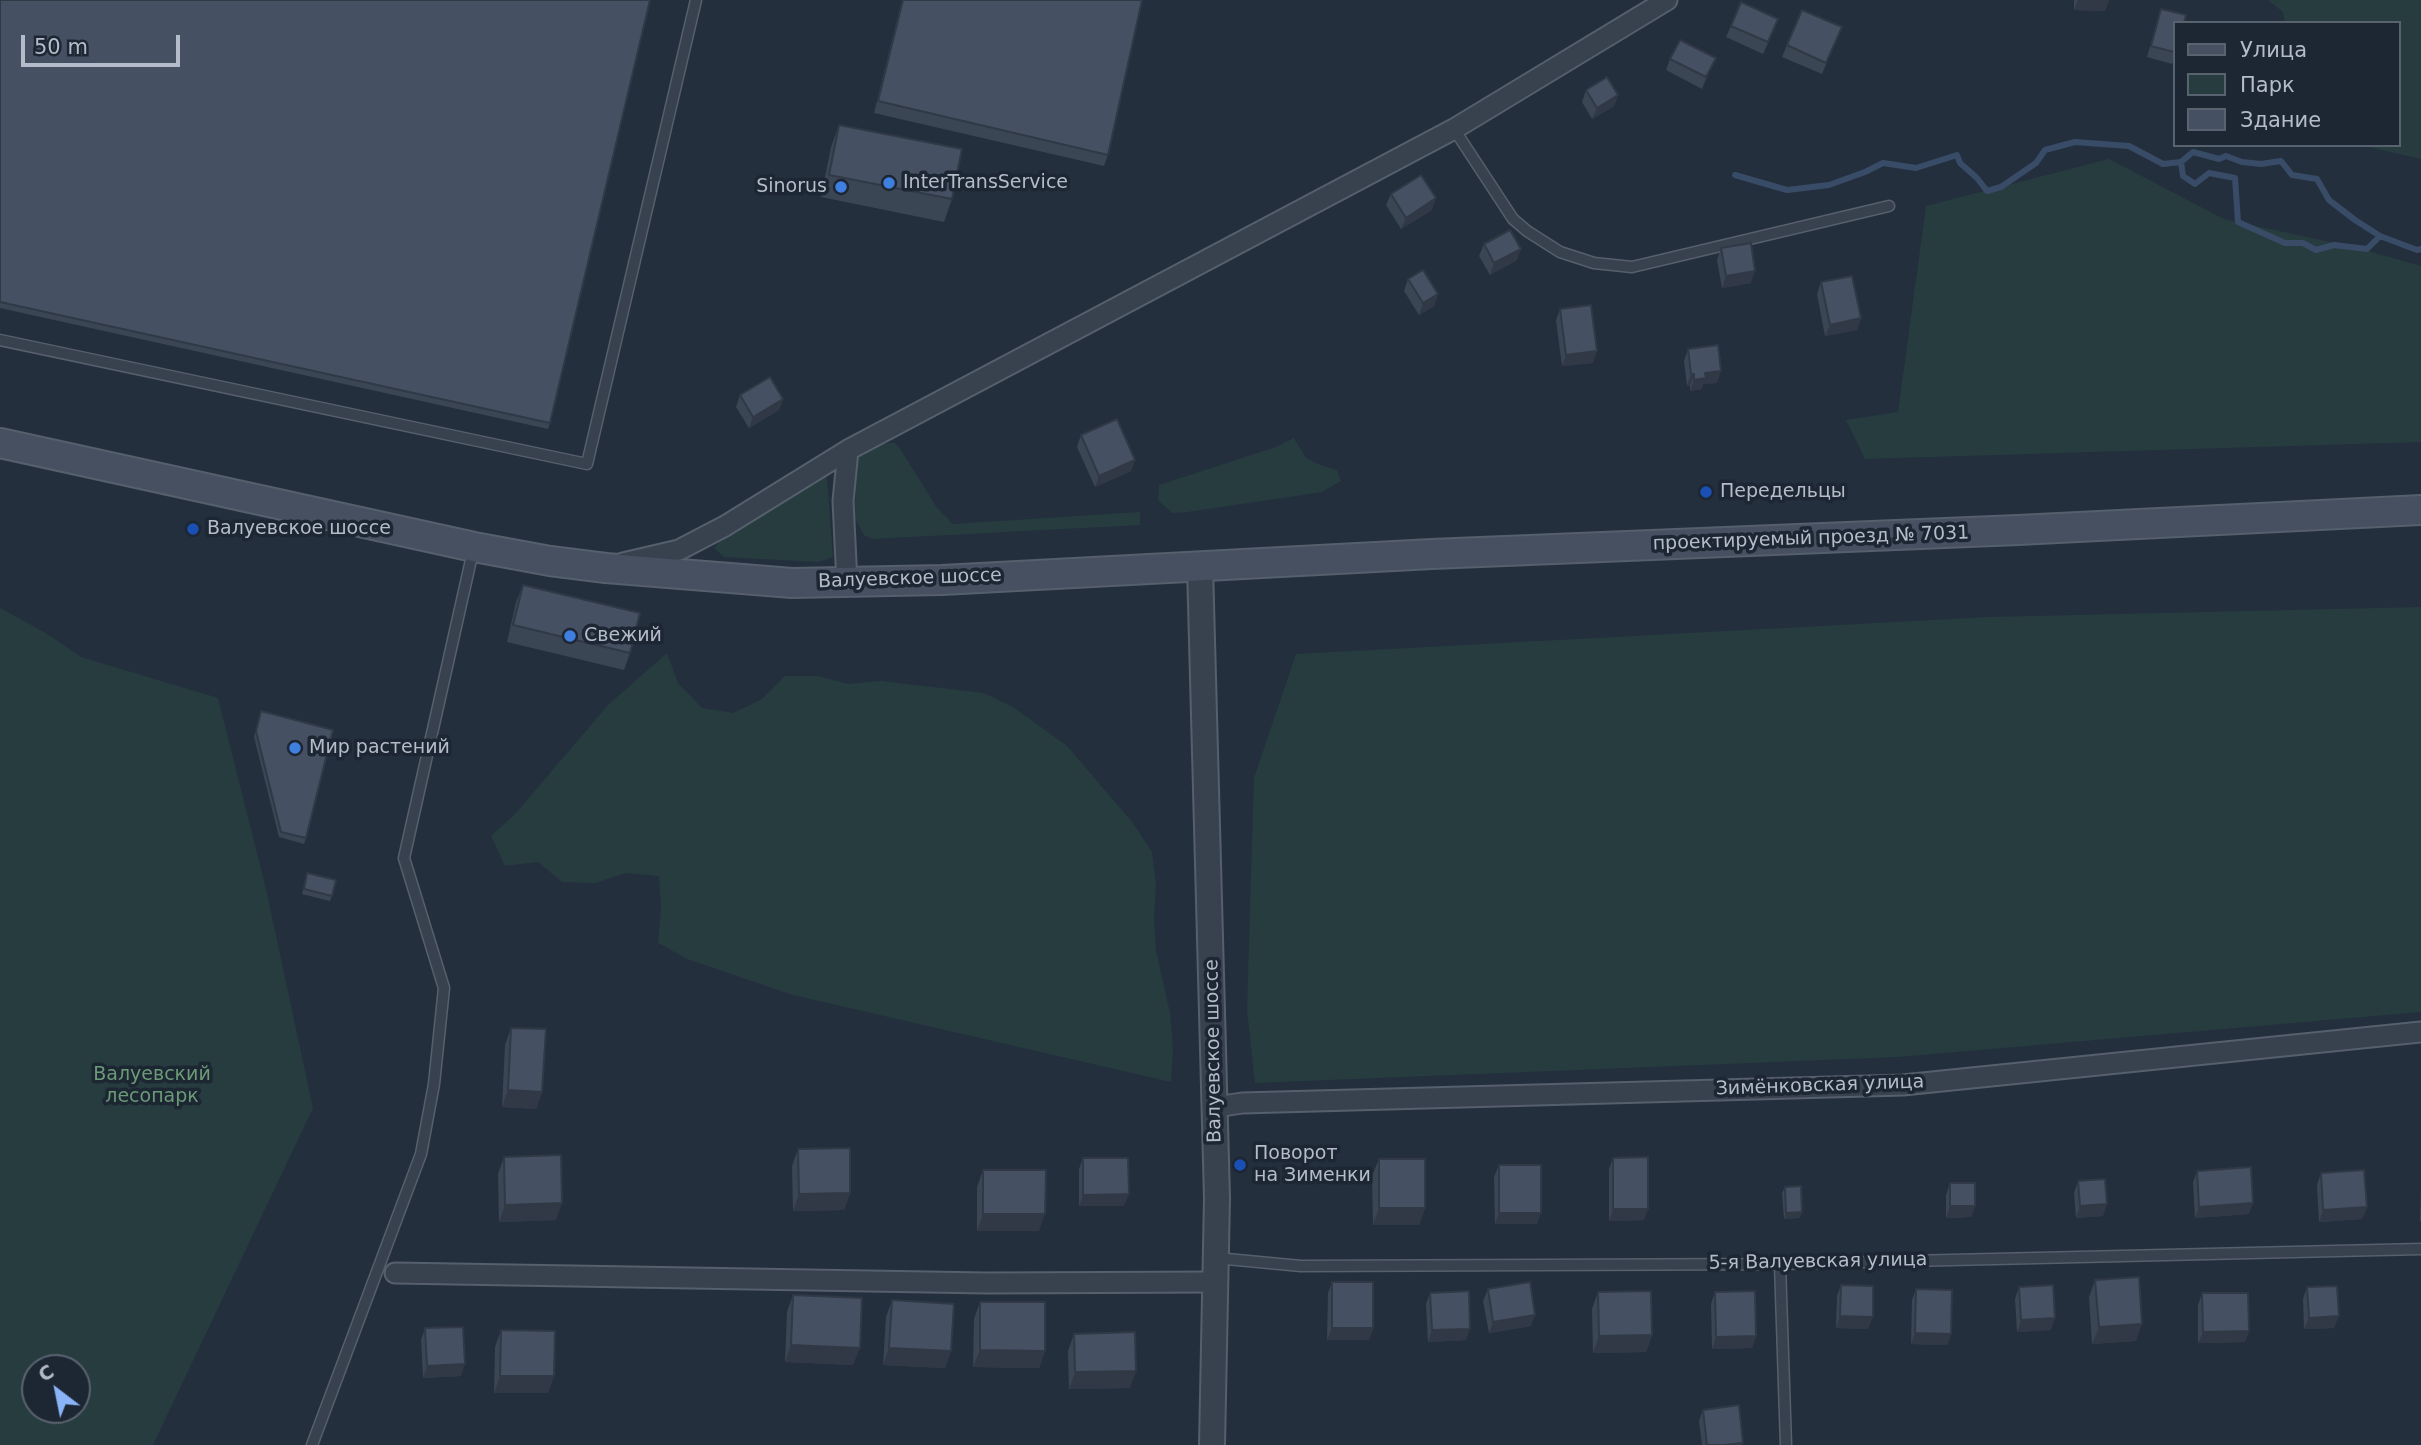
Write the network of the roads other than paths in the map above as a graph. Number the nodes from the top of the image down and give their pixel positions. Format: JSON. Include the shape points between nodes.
{"nodes":[{"id":1,"x":696,"y":0,"type":"edge"},
{"id":2,"x":1667,"y":0,"type":"edge"},
{"id":3,"x":1454,"y":129,"type":"junction"},
{"id":4,"x":1889,"y":206,"type":"dead end"},
{"id":5,"x":0,"y":340,"type":"edge"},
{"id":6,"x":0,"y":443,"type":"edge"},
{"id":7,"x":848,"y":450,"type":"junction"},
{"id":8,"x":2421,"y":510,"type":"edge"},
{"id":9,"x":474,"y":547,"type":"junction"},
{"id":10,"x":1200,"y":566,"type":"junction"},
{"id":11,"x":606,"y":568,"type":"junction"},
{"id":12,"x":847,"y":583,"type":"junction"},
{"id":13,"x":2421,"y":1032,"type":"edge"},
{"id":14,"x":1216,"y":1107,"type":"junction"},
{"id":15,"x":2421,"y":1249,"type":"edge"},
{"id":16,"x":1780,"y":1264,"type":"junction"},
{"id":17,"x":1215,"y":1270,"type":"junction"},
{"id":18,"x":395,"y":1273,"type":"dead end"},
{"id":19,"x":312,"y":1445,"type":"edge"},
{"id":20,"x":1212,"y":1445,"type":"edge"},
{"id":21,"x":1786,"y":1445,"type":"edge"}],
"edges":[{"from":1,"to":5,"type":"lane","via":[[587,464]]},
{"from":2,"to":3,"type":"street"},
{"from":3,"to":4,"type":"lane","via":[[1513,219],[1560,252],[1594,263],[1632,267]]},
{"from":3,"to":7,"type":"street"},
{"from":6,"to":9,"type":"main road","name":"Валуевское шоссе"},
{"from":7,"to":11,"type":"street","via":[[679,550]]},
{"from":7,"to":12,"type":"street","via":[[843,501]]},
{"from":8,"to":10,"type":"main road","name":"проектируемый проезд № 7031"},
{"from":9,"to":11,"type":"main road","name":"Валуевское шоссе"},
{"from":9,"to":19,"type":"lane","via":[[404,858],[444,988],[434,1084],[421,1154]]},
{"from":10,"to":12,"type":"main road","name":"Валуевское шоссе"},
{"from":10,"to":14,"type":"street","name":"Валуевское шоссе"},
{"from":11,"to":12,"type":"main road","name":"Валуевское шоссе"},
{"from":13,"to":14,"type":"street","name":"Зимёнковская улица","via":[[1903,1085]]},
{"from":14,"to":17,"type":"street","name":"Валуевское шоссе"},
{"from":15,"to":16,"type":"lane","name":"5-я Валуевская улица"},
{"from":16,"to":17,"type":"lane","name":"5-я Валуевская улица","via":[[1301,1265]]},
{"from":16,"to":21,"type":"lane"},
{"from":17,"to":18,"type":"street","via":[[987,1283]]},
{"from":17,"to":20,"type":"street","name":"Валуевское шоссе"}]}
